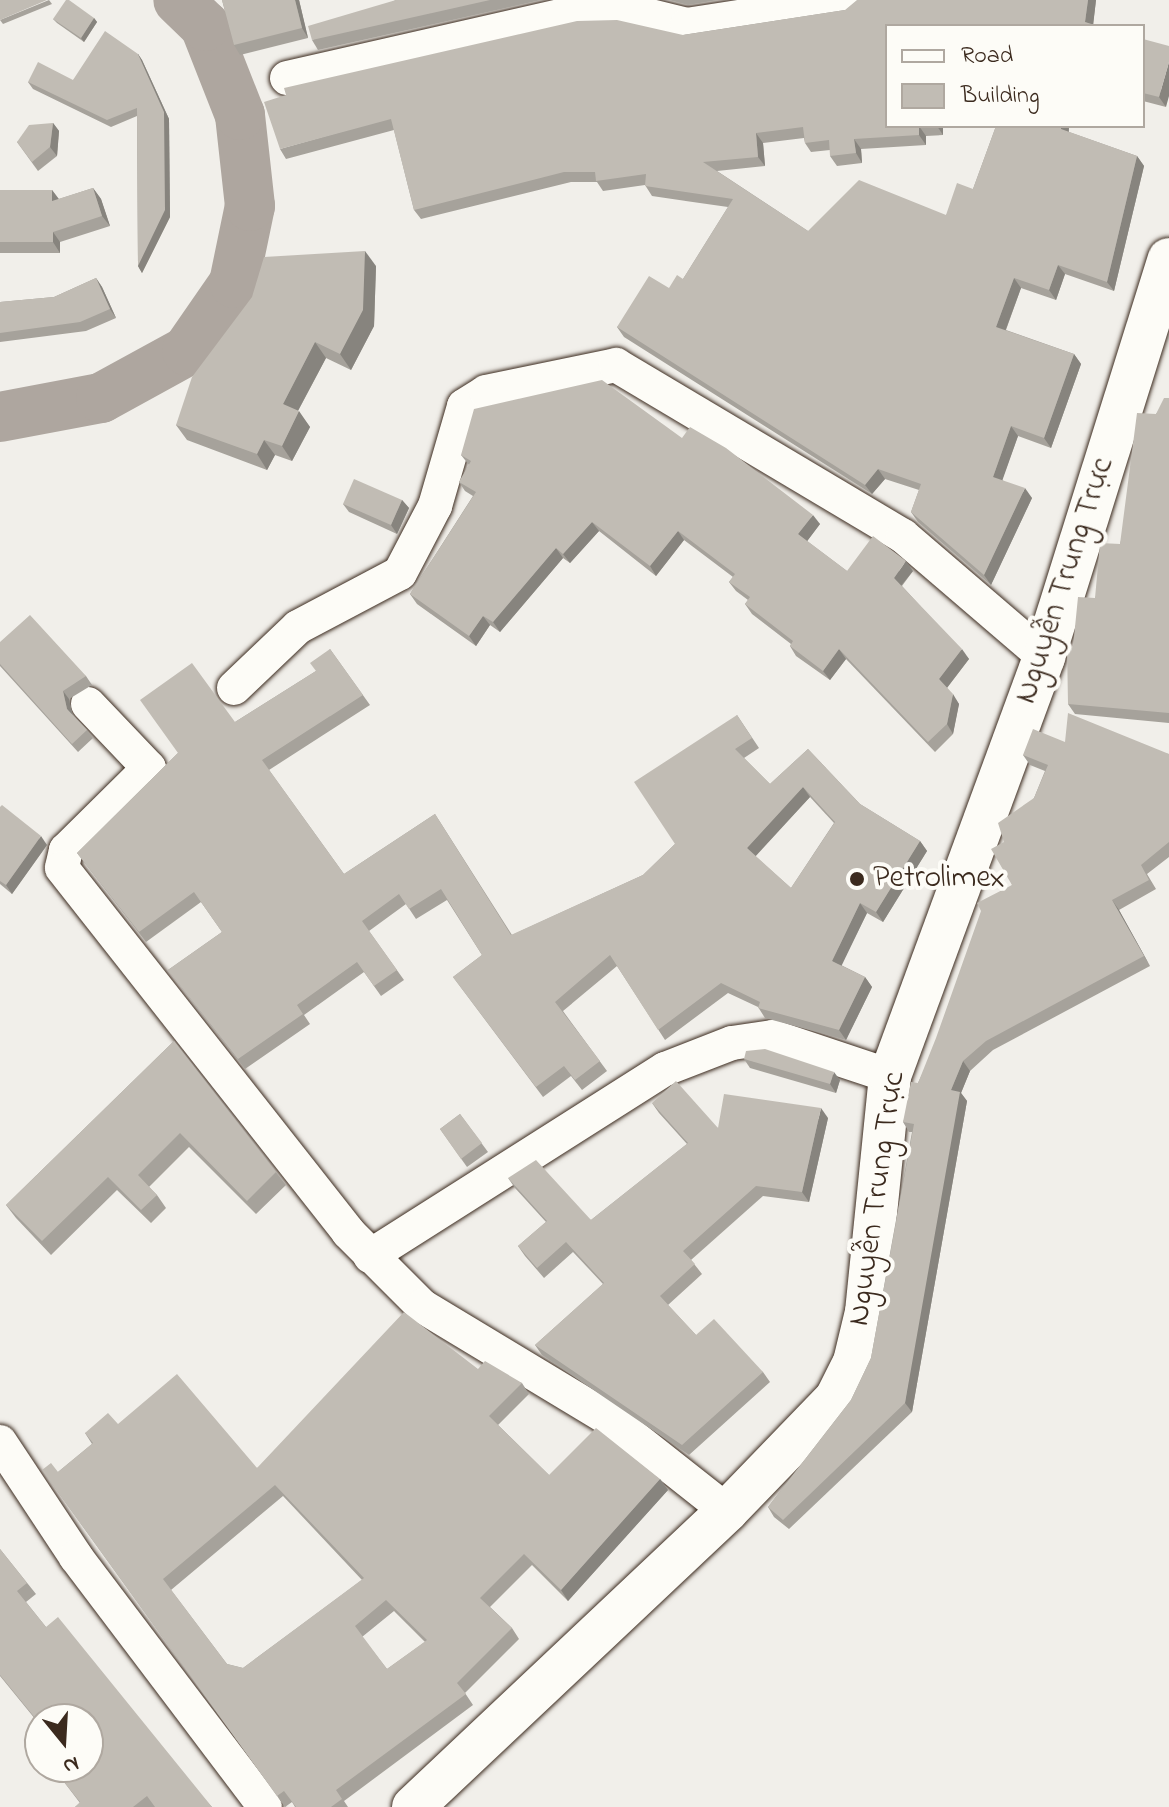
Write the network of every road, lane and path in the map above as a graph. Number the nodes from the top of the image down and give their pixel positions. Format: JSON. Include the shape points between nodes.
{"nodes":[{"id":1,"x":849,"y":0,"type":"edge"},
{"id":2,"x":287,"y":78,"type":"dead end"},
{"id":3,"x":1169,"y":259,"type":"edge"},
{"id":4,"x":1044,"y":657,"type":"junction"},
{"id":5,"x":234,"y":688,"type":"dead end"},
{"id":6,"x":88,"y":704,"type":"dead end"},
{"id":7,"x":890,"y":1076,"type":"junction"},
{"id":8,"x":370,"y":1256,"type":"junction"},
{"id":9,"x":0,"y":1442,"type":"edge"},
{"id":10,"x":727,"y":1511,"type":"junction"},
{"id":11,"x":265,"y":1807,"type":"edge"},
{"id":12,"x":413,"y":1807,"type":"edge"}],
"edges":[{"from":1,"to":2,"type":"street","via":[[687,25],[626,10],[581,11]]},
{"from":3,"to":4,"type":"main road","name":"Nguyễn Trung Trực"},
{"from":4,"to":5,"type":"street","via":[[903,536],[616,365],[486,392],[464,406],[435,506],[400,573],[298,627]]},
{"from":4,"to":7,"type":"main road","name":"Nguyễn Trung Trực"},
{"from":6,"to":8,"type":"street","via":[[149,768],[66,850],[62,868]]},
{"from":7,"to":8,"type":"street","via":[[773,1037],[732,1043],[665,1069]]},
{"from":7,"to":10,"type":"main road","name":"Nguyễn Trung Trực","via":[[866,1312],[854,1362],[836,1398]]},
{"from":8,"to":10,"type":"street","via":[[422,1306],[613,1421]]},
{"from":9,"to":11,"type":"street","via":[[76,1557]]},
{"from":10,"to":12,"type":"main road","name":"Nguyễn Trung Trực"}]}
